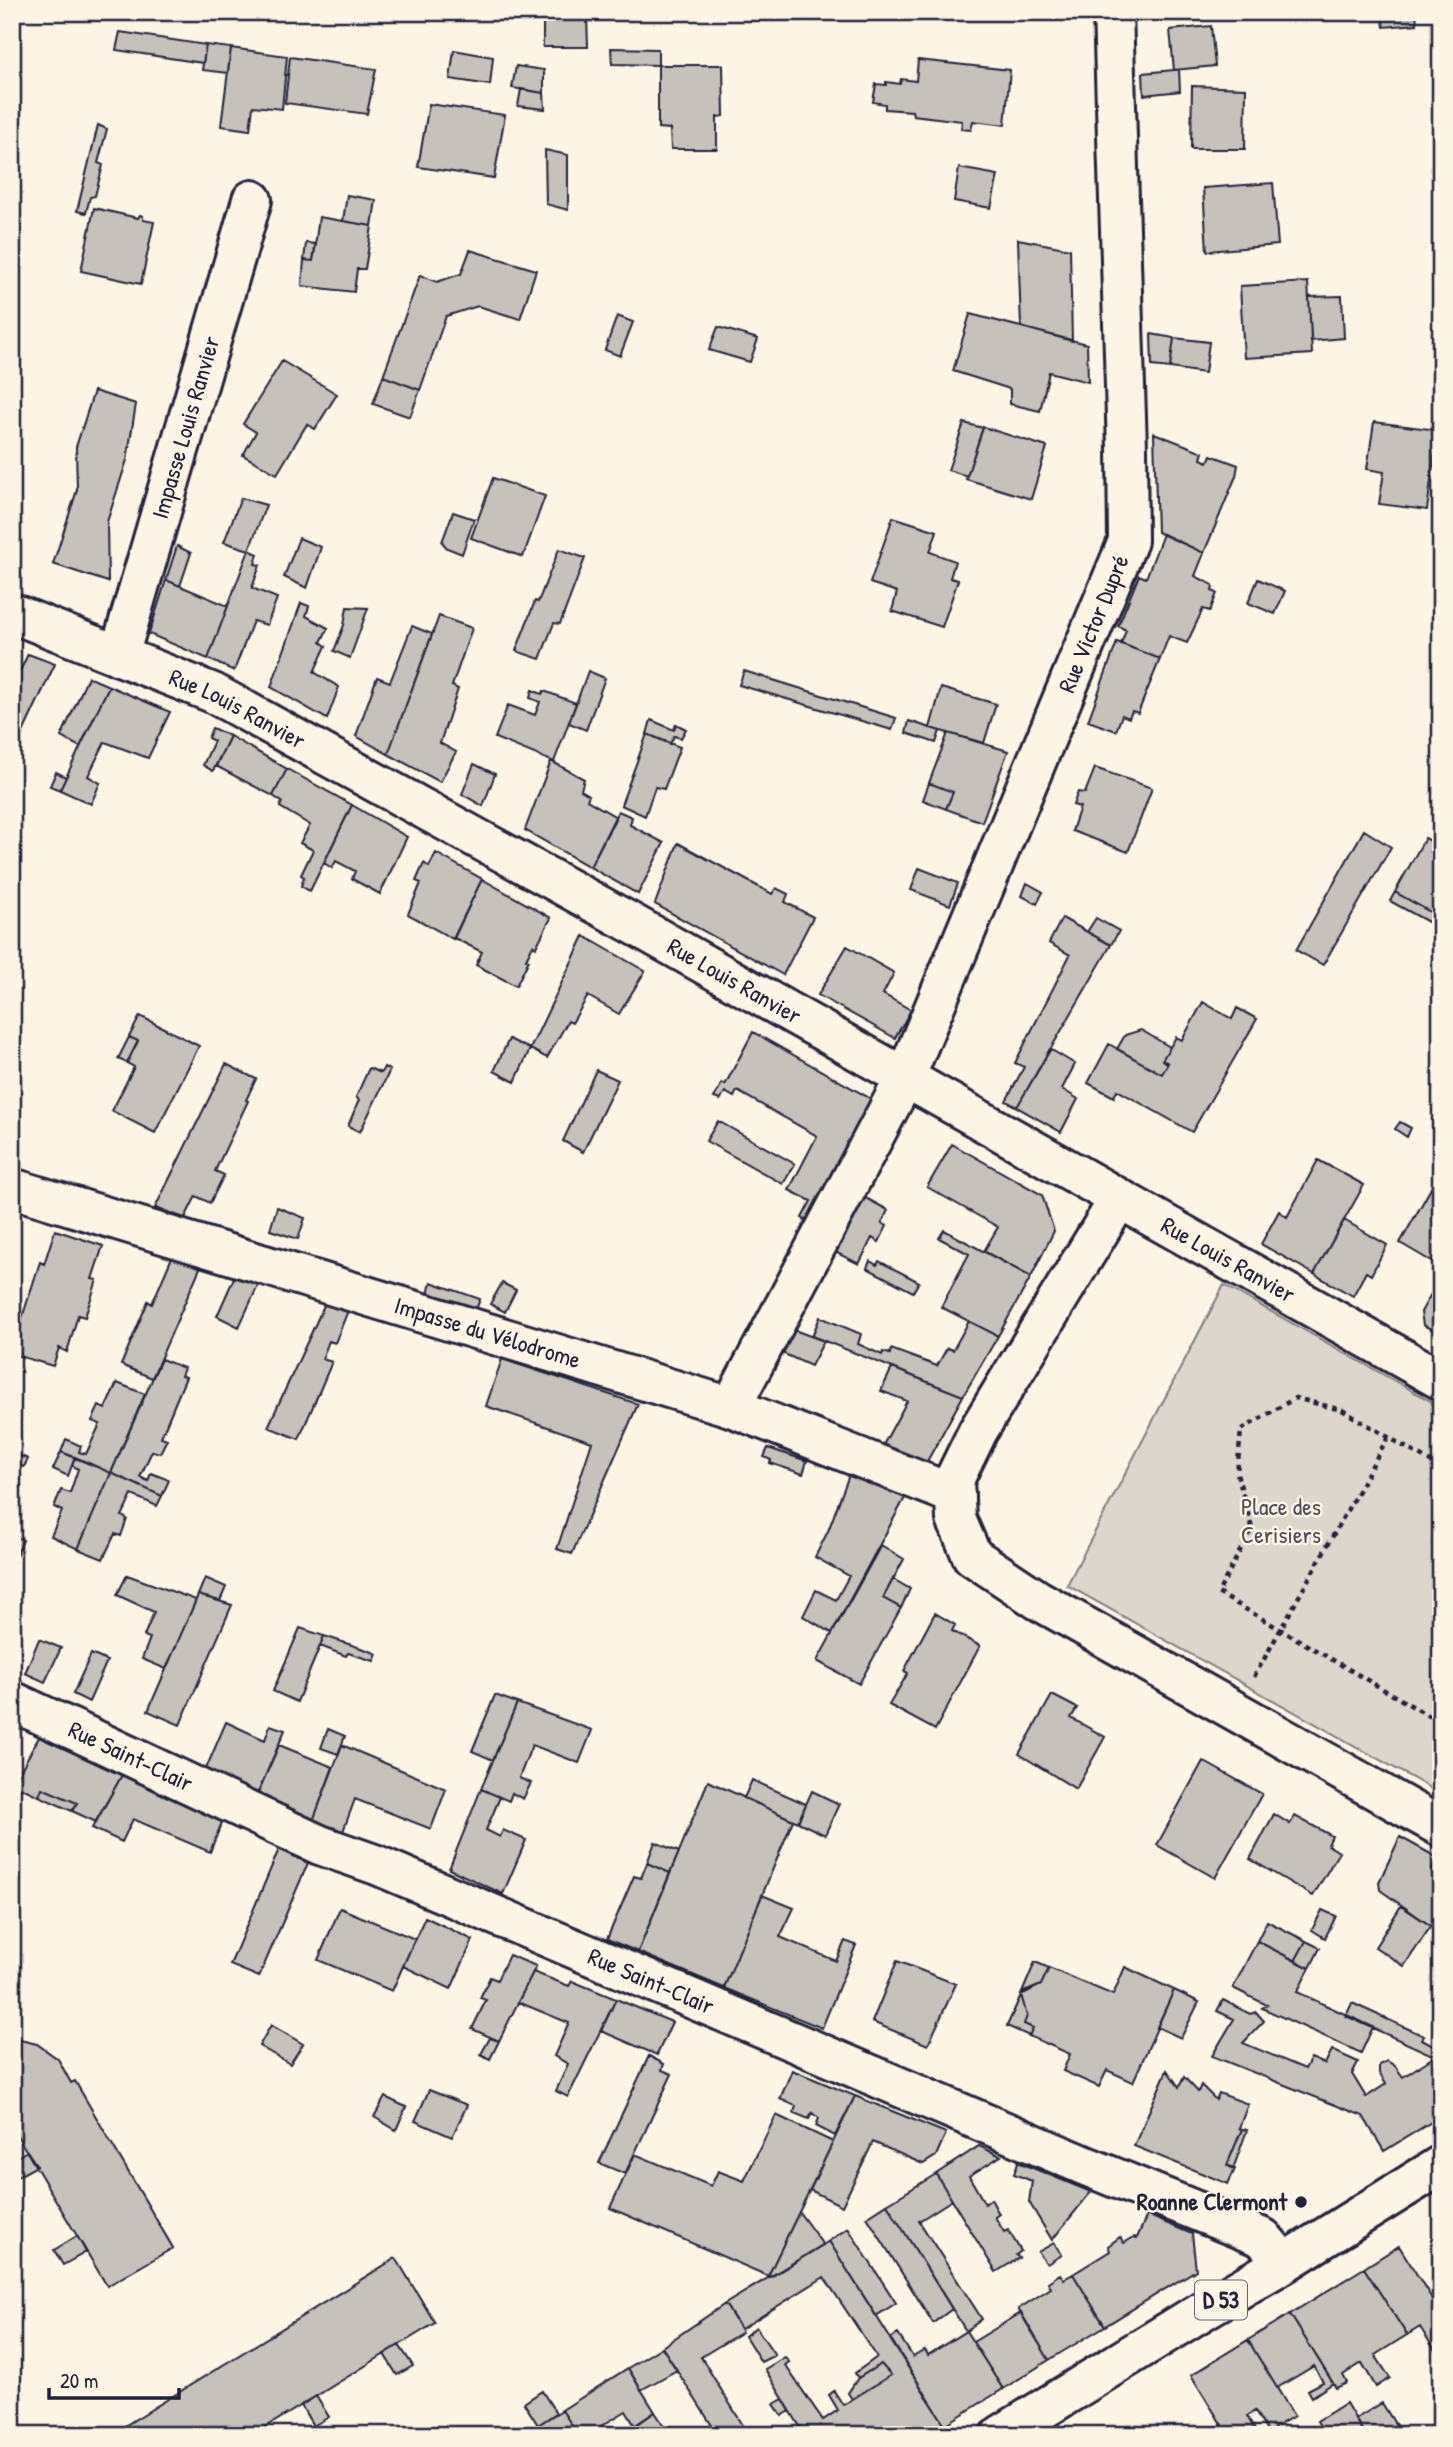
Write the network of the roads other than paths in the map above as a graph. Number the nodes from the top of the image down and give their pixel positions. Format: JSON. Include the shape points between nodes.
{"nodes":[{"id":1,"x":1113,"y":12,"type":"edge"},
{"id":2,"x":252,"y":200,"type":"dead end"},
{"id":3,"x":12,"y":613,"type":"edge"},
{"id":4,"x":119,"y":656,"type":"junction"},
{"id":5,"x":905,"y":1078,"type":"junction"},
{"id":6,"x":12,"y":1188,"type":"edge"},
{"id":7,"x":1119,"y":1199,"type":"junction"},
{"id":8,"x":1441,"y":1380,"type":"edge"},
{"id":9,"x":731,"y":1407,"type":"junction"},
{"id":10,"x":955,"y":1495,"type":"junction"},
{"id":11,"x":12,"y":1701,"type":"edge"},
{"id":12,"x":1441,"y":1827,"type":"edge"},
{"id":13,"x":1441,"y":2165,"type":"edge"},
{"id":14,"x":1284,"y":2263,"type":"junction"},
{"id":15,"x":1001,"y":2435,"type":"edge"}],
"edges":[{"from":1,"to":5,"type":"street","name":"Rue Victor Dupré","via":[[1128,541]]},
{"from":2,"to":4,"type":"street","name":"Impasse Louis Ranvier"},
{"from":3,"to":4,"type":"street","name":"Rue Louis Ranvier"},
{"from":4,"to":5,"type":"street","name":"Rue Louis Ranvier","via":[[212,693]]},
{"from":5,"to":7,"type":"street","name":"Rue Louis Ranvier"},
{"from":5,"to":9,"type":"street","name":"Rue Victor Dupré"},
{"from":6,"to":9,"type":"street","name":"Impasse du Vélodrome"},
{"from":7,"to":8,"type":"street","name":"Rue Louis Ranvier"},
{"from":7,"to":10,"type":"street","via":[[978,1431],[954,1480]]},
{"from":9,"to":10,"type":"street","name":"Impasse du Vélodrome"},
{"from":10,"to":12,"type":"street","via":[[957,1519],[972,1556],[1038,1600]]},
{"from":11,"to":14,"type":"street","name":"Rue Saint-Clair","via":[[320,1844],[1263,2238]]},
{"from":13,"to":14,"type":"street","number":"D 53"},
{"from":14,"to":15,"type":"street","number":"D 53"}]}
